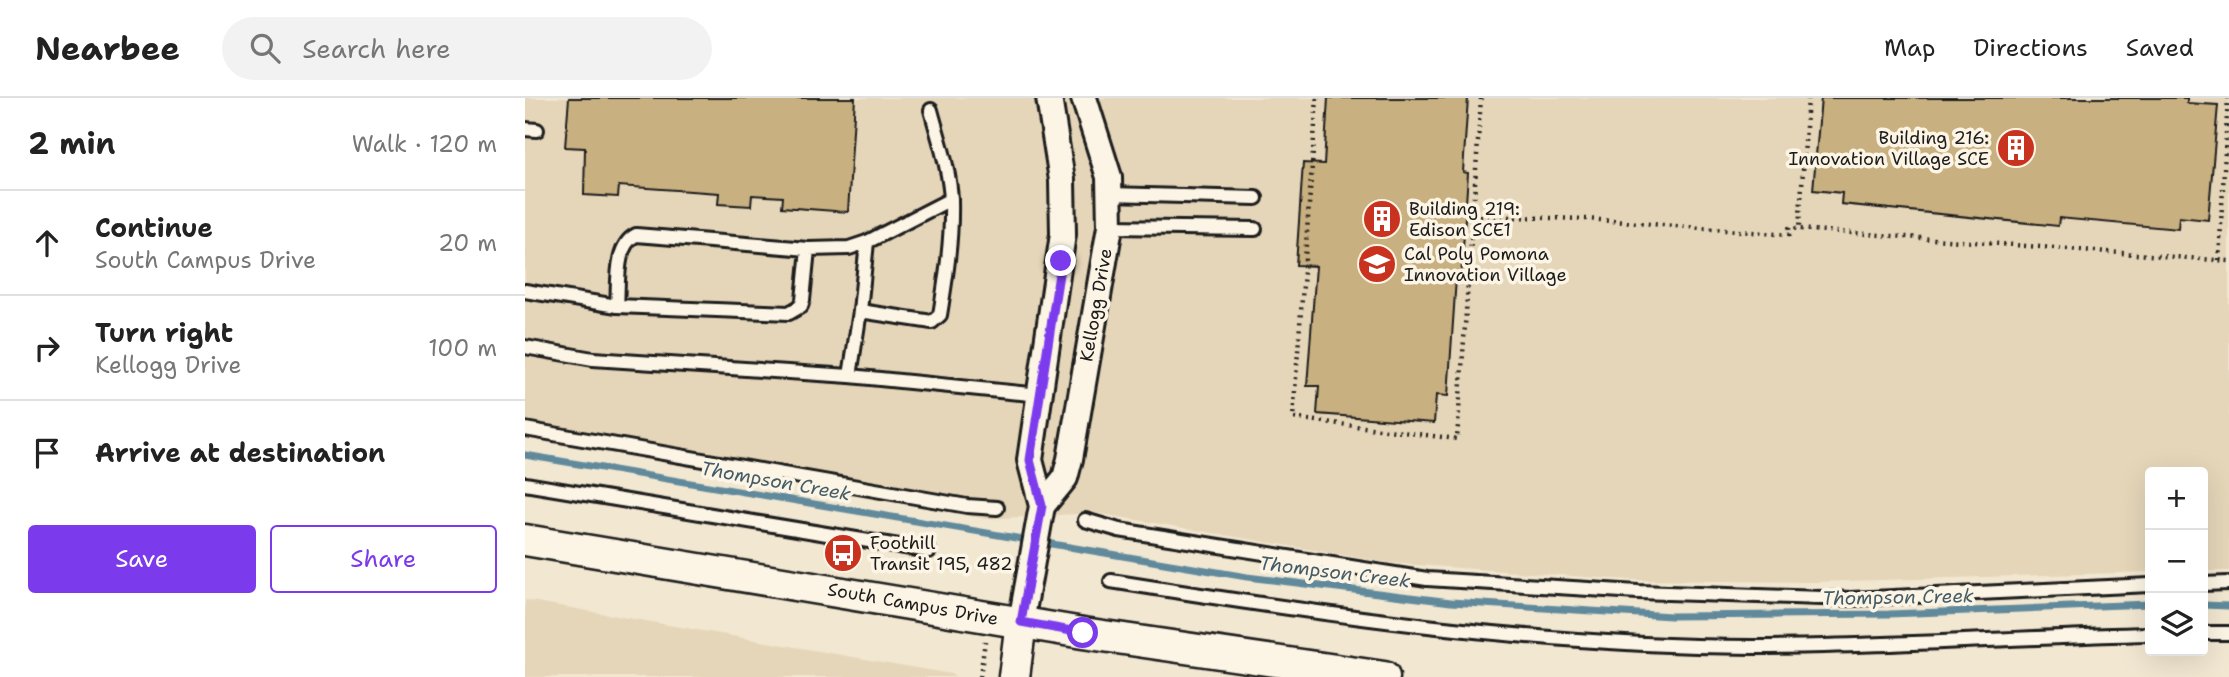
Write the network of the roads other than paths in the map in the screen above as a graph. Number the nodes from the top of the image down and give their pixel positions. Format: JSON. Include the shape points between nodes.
{"nodes":[{"id":1,"x":1049,"y":98,"type":"edge"},
{"id":2,"x":1084,"y":98,"type":"edge"},
{"id":3,"x":931,"y":110,"type":"dead end"},
{"id":4,"x":1110,"y":194,"type":"junction"},
{"id":5,"x":1256,"y":198,"type":"dead end"},
{"id":6,"x":951,"y":199,"type":"junction"},
{"id":7,"x":1110,"y":227,"type":"junction"},
{"id":8,"x":1255,"y":229,"type":"dead end"},
{"id":9,"x":867,"y":242,"type":"junction"},
{"id":10,"x":808,"y":249,"type":"junction"},
{"id":11,"x":525,"y":291,"type":"edge"},
{"id":12,"x":618,"y":306,"type":"junction"},
{"id":13,"x":860,"y":311,"type":"junction"},
{"id":14,"x":525,"y":347,"type":"edge"},
{"id":15,"x":850,"y":376,"type":"junction"},
{"id":16,"x":1040,"y":395,"type":"junction"},
{"id":17,"x":525,"y":429,"type":"edge"},
{"id":18,"x":525,"y":484,"type":"edge"},
{"id":19,"x":997,"y":508,"type":"dead end"},
{"id":20,"x":1040,"y":514,"type":"junction"},
{"id":21,"x":1085,"y":520,"type":"dead end"},
{"id":22,"x":525,"y":540,"type":"edge"},
{"id":23,"x":929,"y":551,"type":"dead end"},
{"id":24,"x":1111,"y":581,"type":"dead end"},
{"id":25,"x":2229,"y":583,"type":"edge"},
{"id":26,"x":2208,"y":584,"type":"edge"},
{"id":27,"x":2145,"y":585,"type":"edge"},
{"id":28,"x":1021,"y":622,"type":"junction"},
{"id":29,"x":2208,"y":633,"type":"edge"},
{"id":30,"x":2229,"y":633,"type":"edge"},
{"id":31,"x":2145,"y":634,"type":"edge"},
{"id":32,"x":1014,"y":677,"type":"edge"},
{"id":33,"x":1384,"y":677,"type":"edge"}],
"edges":[{"from":1,"to":16,"type":"street","name":"Kellogg Drive","via":[[1062,180],[1063,234]]},
{"from":2,"to":4,"type":"street","name":"Kellogg Drive","via":[[1104,157]]},
{"from":3,"to":6,"type":"lane"},
{"from":4,"to":5,"type":"lane"},
{"from":4,"to":7,"type":"street","name":"Kellogg Drive"},
{"from":6,"to":9,"type":"lane"},
{"from":6,"to":13,"type":"lane","via":[[940,316],[932,322]]},
{"from":7,"to":8,"type":"lane"},
{"from":7,"to":20,"type":"street","name":"Kellogg Drive","via":[[1070,459],[1065,478]]},
{"from":9,"to":10,"type":"lane","via":[[849,248]]},
{"from":9,"to":13,"type":"lane"},
{"from":10,"to":12,"type":"lane","via":[[803,300],[789,313]]},
{"from":10,"to":12,"type":"lane","via":[[636,235],[622,249]]},
{"from":11,"to":12,"type":"lane"},
{"from":13,"to":15,"type":"lane"},
{"from":14,"to":15,"type":"lane","via":[[593,359]]},
{"from":15,"to":16,"type":"lane"},
{"from":16,"to":20,"type":"street","name":"Kellogg Drive","via":[[1030,460]]},
{"from":17,"to":19,"type":"lane"},
{"from":18,"to":23,"type":"lane"},
{"from":20,"to":28,"type":"street","name":"Kellogg Drive"},
{"from":21,"to":27,"type":"lane","via":[[1119,530],[1427,579],[1625,592],[1851,599]]},
{"from":22,"to":28,"type":"street","name":"South Campus Drive"},
{"from":24,"to":31,"type":"lane","via":[[1477,633],[1636,642],[1765,647]]},
{"from":25,"to":26,"type":"lane"},
{"from":28,"to":32,"type":"street","name":"Kellogg Drive"},
{"from":28,"to":33,"type":"street","name":"South Campus Drive"},
{"from":29,"to":30,"type":"lane"}]}
